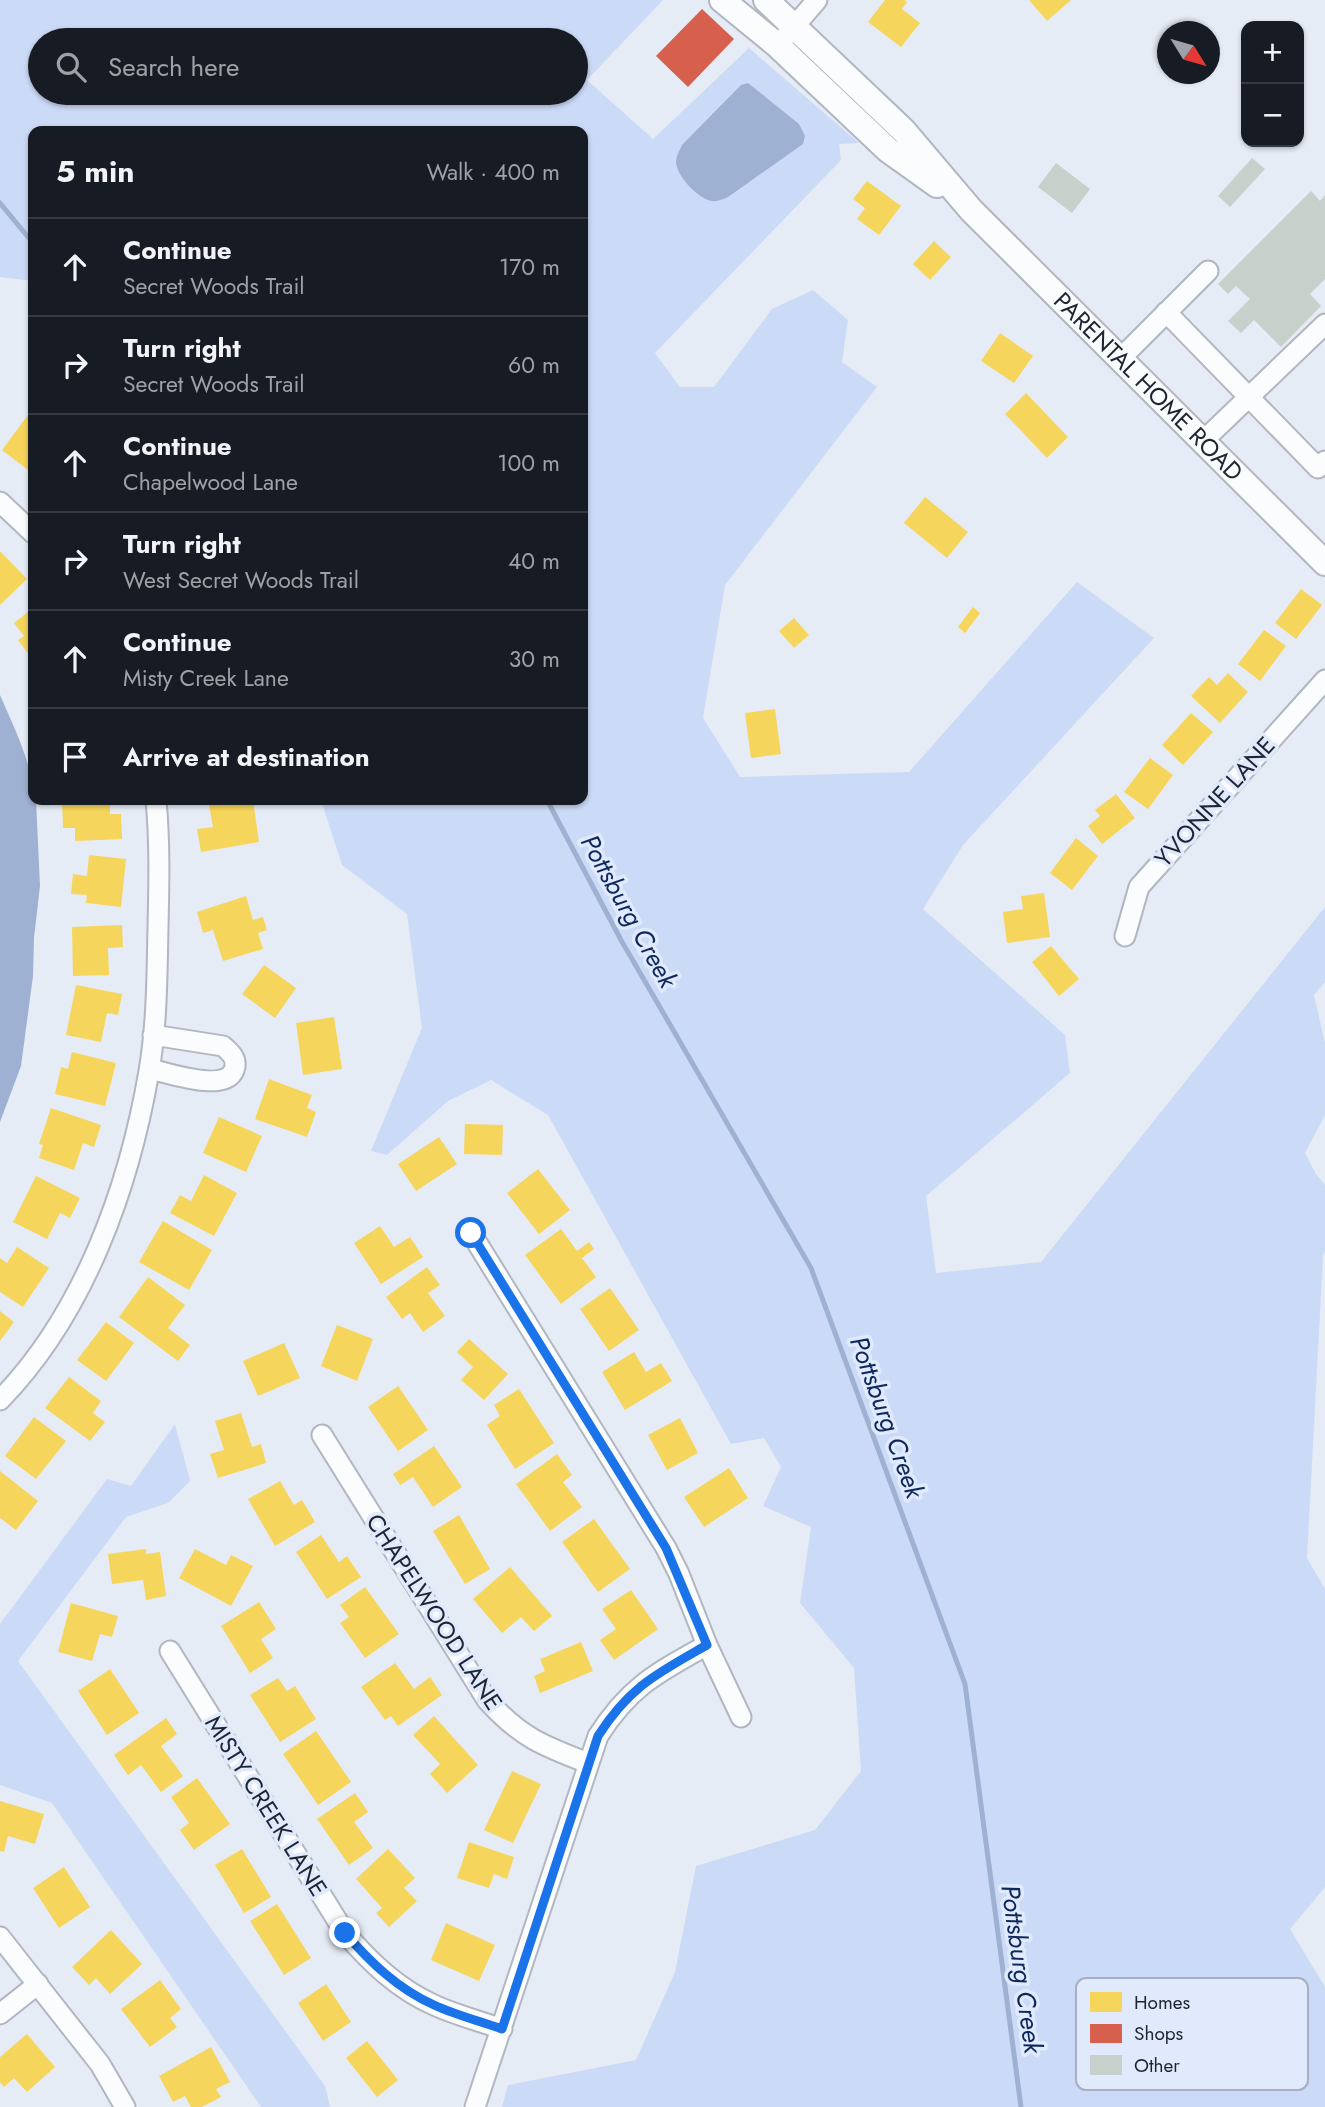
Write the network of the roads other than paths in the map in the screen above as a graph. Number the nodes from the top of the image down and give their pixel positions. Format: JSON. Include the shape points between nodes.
{"nodes":[{"id":1,"x":722,"y":0,"type":"edge"},
{"id":2,"x":766,"y":0,"type":"edge"},
{"id":3,"x":817,"y":0,"type":"edge"},
{"id":4,"x":795,"y":28,"type":"junction"},
{"id":5,"x":777,"y":45,"type":"junction"},
{"id":6,"x":971,"y":211,"type":"junction"},
{"id":7,"x":1208,"y":271,"type":"dead end"},
{"id":8,"x":1166,"y":312,"type":"junction"},
{"id":9,"x":1325,"y":324,"type":"edge"},
{"id":10,"x":1120,"y":359,"type":"junction"},
{"id":11,"x":1248,"y":398,"type":"junction"},
{"id":12,"x":1203,"y":442,"type":"junction"},
{"id":13,"x":1325,"y":461,"type":"edge"},
{"id":14,"x":0,"y":502,"type":"edge"},
{"id":15,"x":28,"y":528,"type":"edge"},
{"id":16,"x":1325,"y":563,"type":"edge"},
{"id":17,"x":1325,"y":680,"type":"edge"},
{"id":18,"x":156,"y":805,"type":"edge"},
{"id":19,"x":1125,"y":936,"type":"dead end"},
{"id":20,"x":153,"y":1035,"type":"junction"},
{"id":21,"x":150,"y":1069,"type":"junction"},
{"id":22,"x":471,"y":1233,"type":"dead end"},
{"id":23,"x":0,"y":1401,"type":"edge"},
{"id":24,"x":322,"y":1435,"type":"dead end"},
{"id":25,"x":707,"y":1645,"type":"junction"},
{"id":26,"x":170,"y":1651,"type":"dead end"},
{"id":27,"x":741,"y":1717,"type":"dead end"},
{"id":28,"x":588,"y":1763,"type":"junction"},
{"id":29,"x":0,"y":1937,"type":"edge"},
{"id":30,"x":38,"y":1984,"type":"junction"},
{"id":31,"x":0,"y":2014,"type":"edge"},
{"id":32,"x":502,"y":2029,"type":"junction"},
{"id":33,"x":125,"y":2107,"type":"edge"},
{"id":34,"x":475,"y":2107,"type":"edge"}],
"edges":[{"from":1,"to":5,"type":"main road","name":"PARENTAL HOME ROAD"},
{"from":2,"to":4,"type":"main road","name":"PARENTAL HOME ROAD"},
{"from":3,"to":4,"type":"street"},
{"from":4,"to":5,"type":"street"},
{"from":4,"to":6,"type":"main road","name":"PARENTAL HOME ROAD","via":[[904,131]]},
{"from":5,"to":6,"type":"main road","name":"PARENTAL HOME ROAD","via":[[888,150]]},
{"from":6,"to":10,"type":"main road","name":"PARENTAL HOME ROAD"},
{"from":7,"to":8,"type":"street"},
{"from":8,"to":10,"type":"street"},
{"from":8,"to":11,"type":"street"},
{"from":9,"to":11,"type":"street"},
{"from":10,"to":12,"type":"main road","name":"PARENTAL HOME ROAD"},
{"from":11,"to":12,"type":"street"},
{"from":11,"to":13,"type":"street","via":[[1318,468]]},
{"from":12,"to":16,"type":"main road","name":"PARENTAL HOME ROAD"},
{"from":14,"to":15,"type":"street"},
{"from":17,"to":19,"type":"street","name":"YVONNE LANE","via":[[1139,887]]},
{"from":18,"to":20,"type":"street","via":[[160,840]]},
{"from":20,"to":21,"type":"street"},
{"from":20,"to":21,"type":"street","via":[[223,1046],[235,1061],[226,1080],[214,1082]]},
{"from":21,"to":23,"type":"street","via":[[121,1192],[102,1238],[62,1317]]},
{"from":22,"to":25,"type":"street","via":[[666,1548]]},
{"from":24,"to":28,"type":"street","name":"CHAPELWOOD LANE","via":[[487,1700],[517,1731]]},
{"from":25,"to":27,"type":"street"},
{"from":25,"to":28,"type":"street","via":[[647,1679],[622,1702],[598,1736]]},
{"from":26,"to":32,"type":"street","name":"MISTY CREEK LANE","via":[[345,1933],[398,1984],[435,2006]]},
{"from":28,"to":32,"type":"street"},
{"from":29,"to":30,"type":"street"},
{"from":30,"to":31,"type":"street"},
{"from":30,"to":33,"type":"street","via":[[100,2064]]},
{"from":32,"to":34,"type":"street"}]}
